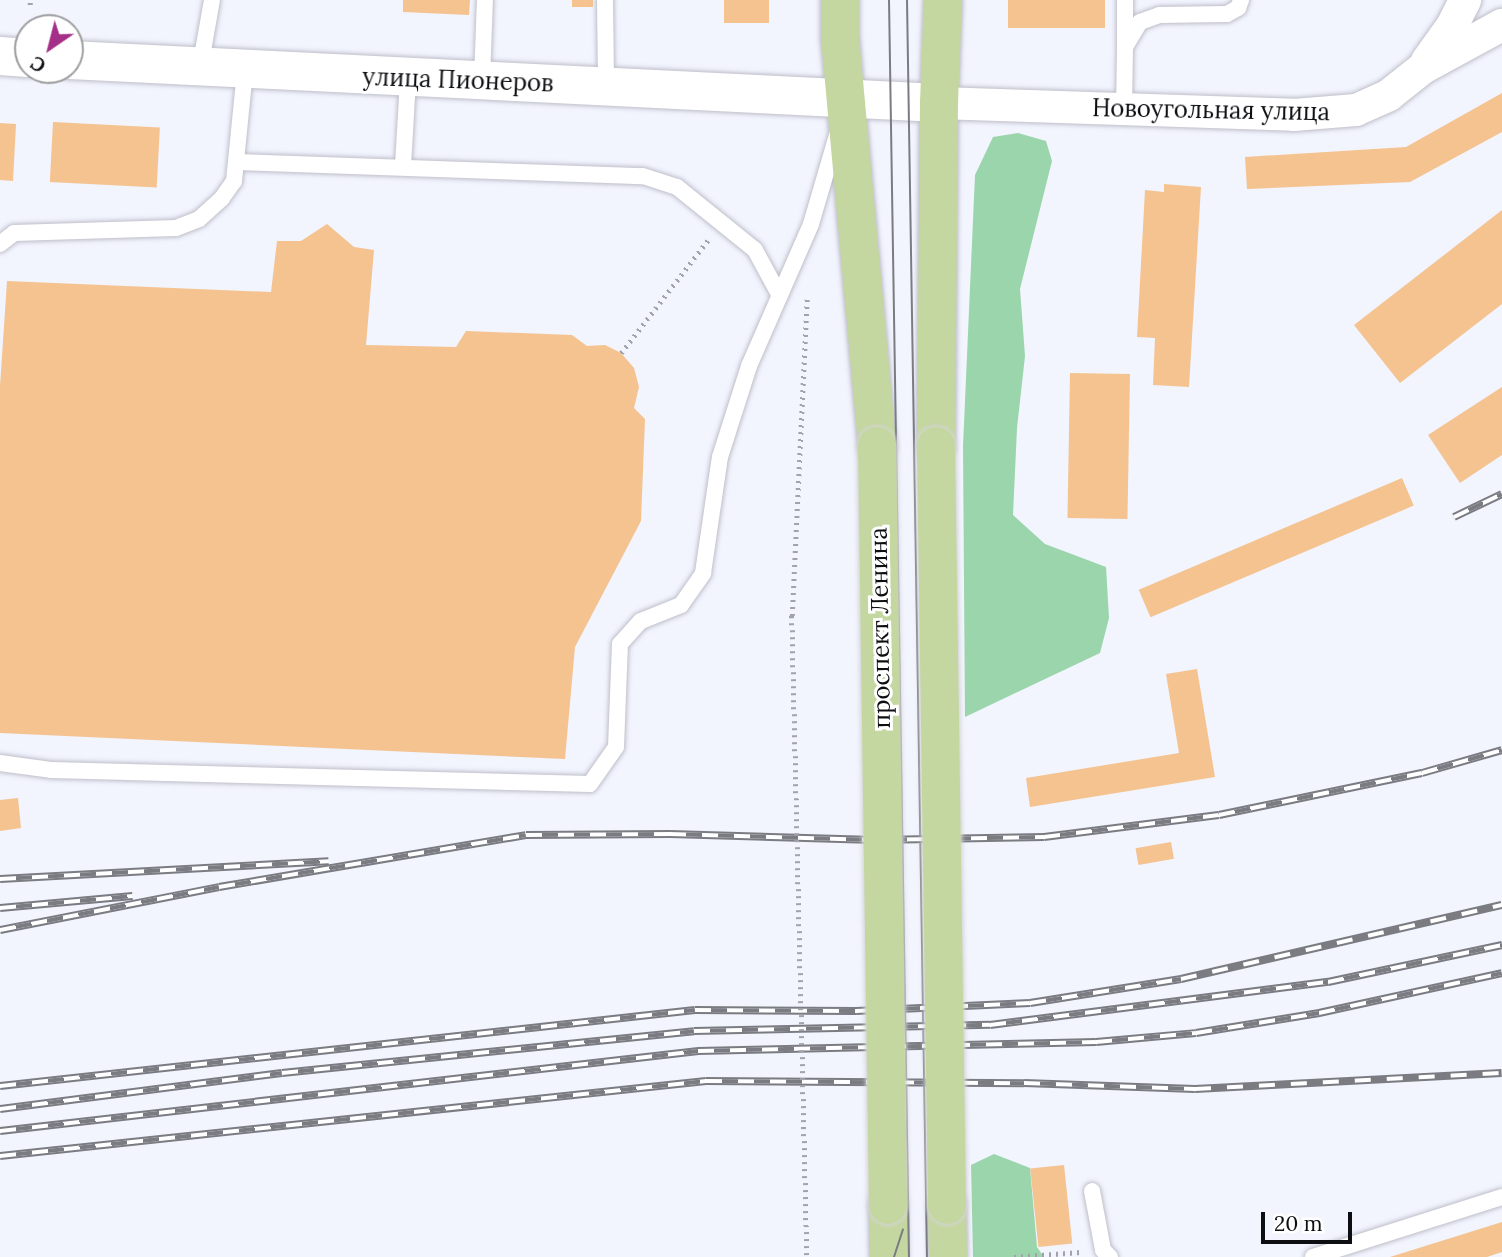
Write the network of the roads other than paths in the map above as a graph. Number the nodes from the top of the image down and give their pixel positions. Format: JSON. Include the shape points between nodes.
{"nodes":[{"id":1,"x":212,"y":0,"type":"edge"},
{"id":2,"x":485,"y":0,"type":"edge"},
{"id":3,"x":605,"y":0,"type":"edge"},
{"id":4,"x":840,"y":0,"type":"edge"},
{"id":5,"x":943,"y":0,"type":"edge"},
{"id":6,"x":1125,"y":0,"type":"edge"},
{"id":7,"x":1241,"y":0,"type":"edge"},
{"id":8,"x":1465,"y":0,"type":"edge"},
{"id":9,"x":1502,"y":25,"type":"edge"},
{"id":10,"x":1125,"y":47,"type":"junction"},
{"id":11,"x":84,"y":61,"type":"edge"},
{"id":12,"x":200,"y":68,"type":"junction"},
{"id":13,"x":1423,"y":68,"type":"junction"},
{"id":14,"x":246,"y":71,"type":"junction"},
{"id":15,"x":408,"y":78,"type":"junction"},
{"id":16,"x":482,"y":80,"type":"junction"},
{"id":17,"x":606,"y":86,"type":"junction"},
{"id":18,"x":847,"y":99,"type":"junction"},
{"id":19,"x":939,"y":103,"type":"junction"},
{"id":20,"x":1124,"y":110,"type":"junction"},
{"id":21,"x":237,"y":162,"type":"junction"},
{"id":22,"x":403,"y":166,"type":"junction"},
{"id":23,"x":7,"y":231,"type":"edge"},
{"id":24,"x":0,"y":244,"type":"edge"},
{"id":25,"x":780,"y":296,"type":"junction"},
{"id":26,"x":0,"y":763,"type":"edge"},
{"id":27,"x":1092,"y":1191,"type":"dead end"},
{"id":28,"x":1502,"y":1197,"type":"edge"},
{"id":29,"x":886,"y":1240,"type":"edge"},
{"id":30,"x":1106,"y":1253,"type":"edge"},
{"id":31,"x":948,"y":1257,"type":"edge"},
{"id":32,"x":1313,"y":1257,"type":"edge"}],
"edges":[{"from":1,"to":12,"type":"lane"},
{"from":2,"to":16,"type":"lane"},
{"from":3,"to":17,"type":"lane"},
{"from":4,"to":18,"type":"main road","name":"проспект Ленина"},
{"from":5,"to":19,"type":"main road"},
{"from":6,"to":10,"type":"lane"},
{"from":7,"to":10,"type":"lane","via":[[1238,8],[1227,14],[1159,15],[1140,22]]},
{"from":8,"to":13,"type":"street"},
{"from":9,"to":13,"type":"street","name":"Новоугольная улица"},
{"from":10,"to":20,"type":"lane"},
{"from":11,"to":12,"type":"street","name":"улица Пионеров"},
{"from":12,"to":14,"type":"street","name":"улица Пионеров"},
{"from":13,"to":20,"type":"street","name":"Новоугольная улица","via":[[1389,95],[1356,110],[1294,114]]},
{"from":14,"to":15,"type":"street","name":"улица Пионеров"},
{"from":14,"to":21,"type":"lane"},
{"from":15,"to":16,"type":"street","name":"улица Пионеров"},
{"from":15,"to":22,"type":"lane"},
{"from":16,"to":17,"type":"street","name":"улица Пионеров"},
{"from":17,"to":18,"type":"street","name":"улица Пионеров"},
{"from":18,"to":19,"type":"street","name":"улица Пионеров"},
{"from":18,"to":25,"type":"lane","via":[[811,224]]},
{"from":18,"to":29,"type":"main road","name":"проспект Ленина","bridge":true,"via":[[877,446]]},
{"from":19,"to":20,"type":"street","name":"Новоугольная улица"},
{"from":19,"to":31,"type":"main road","bridge":true,"via":[[936,446]]},
{"from":21,"to":22,"type":"lane"},
{"from":21,"to":23,"type":"lane","via":[[234,181],[222,198],[200,219],[176,229]]},
{"from":22,"to":25,"type":"lane","via":[[643,176],[677,187],[755,250]]},
{"from":23,"to":24,"type":"lane"},
{"from":25,"to":26,"type":"lane","via":[[749,366],[720,457],[703,573],[681,606],[641,621],[620,644],[616,747],[590,784],[51,770]]},
{"from":27,"to":30,"type":"lane"},
{"from":28,"to":32,"type":"lane"}]}
